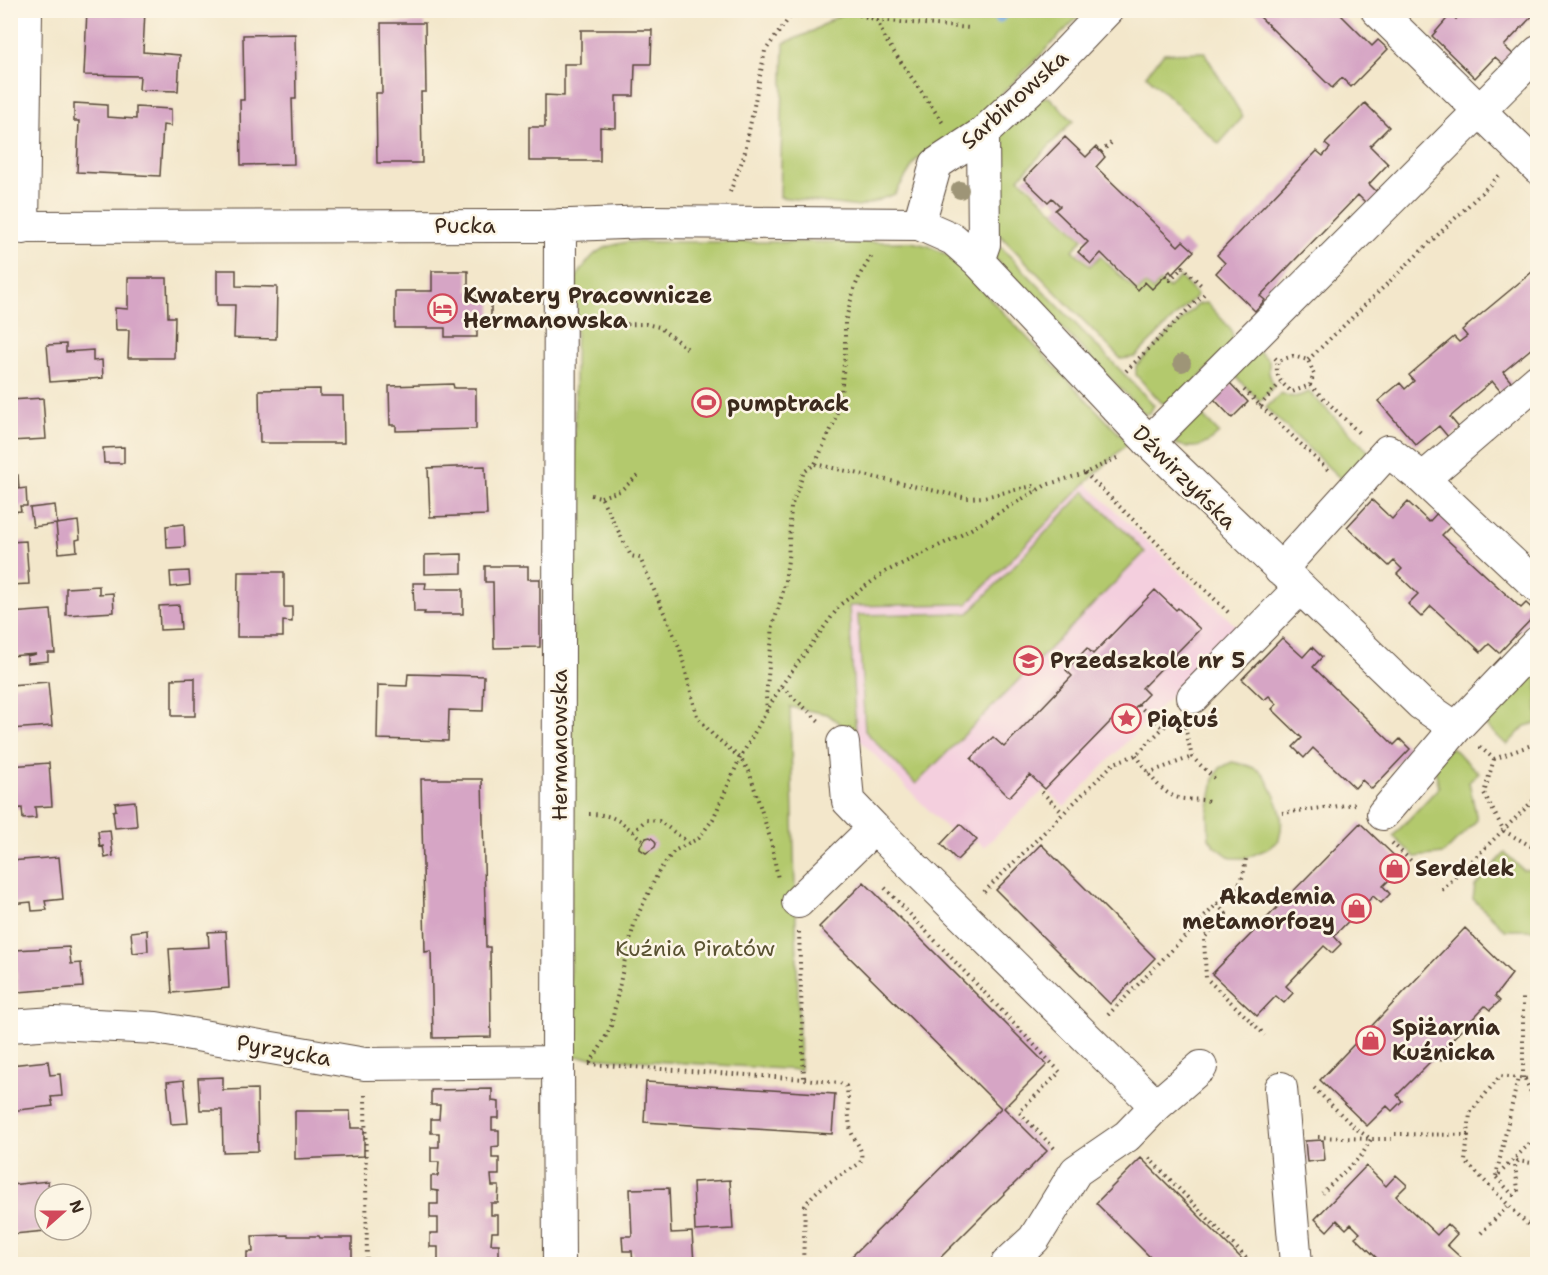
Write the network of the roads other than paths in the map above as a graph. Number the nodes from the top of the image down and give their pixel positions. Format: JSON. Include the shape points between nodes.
{"nodes":[{"id":1,"x":26,"y":10,"type":"edge"},
{"id":2,"x":1107,"y":10,"type":"edge"},
{"id":3,"x":1377,"y":10,"type":"edge"},
{"id":4,"x":1538,"y":52,"type":"edge"},
{"id":5,"x":1479,"y":111,"type":"junction"},
{"id":6,"x":972,"y":140,"type":"junction"},
{"id":7,"x":1530,"y":160,"type":"edge"},
{"id":8,"x":919,"y":224,"type":"junction"},
{"id":9,"x":560,"y":225,"type":"junction"},
{"id":10,"x":17,"y":227,"type":"edge"},
{"id":11,"x":978,"y":261,"type":"junction"},
{"id":12,"x":1538,"y":380,"type":"edge"},
{"id":13,"x":1149,"y":442,"type":"junction"},
{"id":14,"x":1423,"y":479,"type":"junction"},
{"id":15,"x":1290,"y":579,"type":"junction"},
{"id":16,"x":1538,"y":587,"type":"edge"},
{"id":17,"x":1538,"y":642,"type":"edge"},
{"id":18,"x":1193,"y":697,"type":"dead end"},
{"id":19,"x":1456,"y":728,"type":"junction"},
{"id":20,"x":843,"y":743,"type":"road end"},
{"id":21,"x":1383,"y":814,"type":"dead end"},
{"id":22,"x":874,"y":828,"type":"junction"},
{"id":23,"x":789,"y":893,"type":"road end"},
{"id":24,"x":10,"y":1026,"type":"edge"},
{"id":25,"x":570,"y":1063,"type":"junction"},
{"id":26,"x":1202,"y":1066,"type":"dead end"},
{"id":27,"x":1293,"y":1084,"type":"road end"},
{"id":28,"x":1156,"y":1106,"type":"junction"},
{"id":29,"x":559,"y":1264,"type":"edge"},
{"id":30,"x":1007,"y":1264,"type":"edge"},
{"id":31,"x":1296,"y":1264,"type":"edge"}],
"edges":[{"from":1,"to":10,"type":"street"},
{"from":2,"to":6,"type":"street","name":"Sarbinowska","via":[[1043,77]]},
{"from":3,"to":5,"type":"street"},
{"from":4,"to":5,"type":"street"},
{"from":5,"to":7,"type":"street"},
{"from":5,"to":13,"type":"street"},
{"from":6,"to":8,"type":"street","name":"Sarbinowska","via":[[936,164]]},
{"from":6,"to":11,"type":"street","via":[[984,244]]},
{"from":8,"to":9,"type":"street","name":"Pucka"},
{"from":8,"to":11,"type":"street","name":"Dźwirzyńska","via":[[953,239]]},
{"from":9,"to":10,"type":"street","name":"Pucka"},
{"from":9,"to":25,"type":"street","name":"Hermanowska","via":[[558,814]]},
{"from":11,"to":13,"type":"street","name":"Dźwirzyńska"},
{"from":12,"to":14,"type":"street"},
{"from":13,"to":15,"type":"street","name":"Dźwirzyńska"},
{"from":14,"to":15,"type":"street","via":[[1388,451],[1351,492]]},
{"from":14,"to":16,"type":"street"},
{"from":15,"to":18,"type":"street"},
{"from":15,"to":19,"type":"street","name":"Dźwirzyńska","via":[[1421,704]]},
{"from":17,"to":19,"type":"street"},
{"from":19,"to":21,"type":"street"},
{"from":20,"to":22,"type":"street","via":[[848,801]]},
{"from":22,"to":23,"type":"street"},
{"from":22,"to":28,"type":"street"},
{"from":24,"to":25,"type":"street","name":"Pyrzycka","via":[[54,1023],[156,1028],[364,1064]]},
{"from":25,"to":29,"type":"street","name":"Hermanowska"},
{"from":26,"to":28,"type":"street"},
{"from":27,"to":31,"type":"street","via":[[1285,1137]]},
{"from":28,"to":30,"type":"street","via":[[1127,1136],[1076,1171],[1034,1239]]}]}
